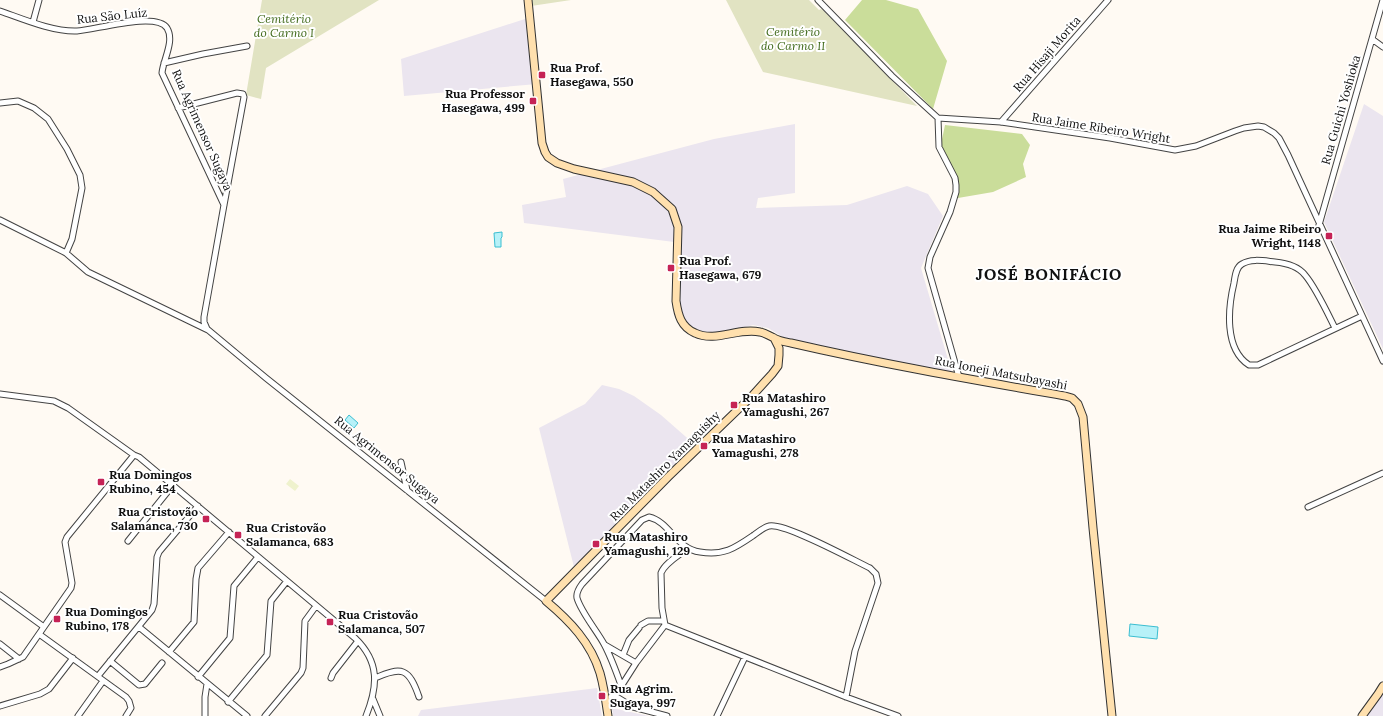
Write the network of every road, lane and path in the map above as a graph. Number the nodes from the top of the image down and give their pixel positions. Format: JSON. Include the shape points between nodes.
{"nodes":[{"id":1,"x":39,"y":0,"type":"edge"},
{"id":2,"x":528,"y":0,"type":"edge"},
{"id":3,"x":818,"y":0,"type":"edge"},
{"id":4,"x":1108,"y":0,"type":"edge"},
{"id":5,"x":1383,"y":0,"type":"edge"},
{"id":6,"x":0,"y":11,"type":"edge"},
{"id":7,"x":33,"y":22,"type":"junction"},
{"id":8,"x":1372,"y":39,"type":"junction"},
{"id":9,"x":247,"y":46,"type":"dead end"},
{"id":10,"x":1383,"y":47,"type":"edge"},
{"id":11,"x":164,"y":63,"type":"junction"},
{"id":12,"x":0,"y":103,"type":"edge"},
{"id":13,"x":178,"y":108,"type":"junction"},
{"id":14,"x":938,"y":118,"type":"junction"},
{"id":15,"x":1001,"y":122,"type":"junction"},
{"id":16,"x":224,"y":205,"type":"junction"},
{"id":17,"x":0,"y":220,"type":"edge"},
{"id":18,"x":1319,"y":225,"type":"junction"},
{"id":19,"x":66,"y":253,"type":"junction"},
{"id":20,"x":1362,"y":316,"type":"junction"},
{"id":21,"x":1335,"y":328,"type":"junction"},
{"id":22,"x":208,"y":330,"type":"junction"},
{"id":23,"x":774,"y":338,"type":"junction"},
{"id":24,"x":1383,"y":361,"type":"edge"},
{"id":25,"x":959,"y":377,"type":"junction"},
{"id":26,"x":0,"y":394,"type":"edge"},
{"id":27,"x":134,"y":455,"type":"junction"},
{"id":28,"x":401,"y":462,"type":"dead end"},
{"id":29,"x":1383,"y":473,"type":"edge"},
{"id":30,"x":173,"y":485,"type":"junction"},
{"id":31,"x":407,"y":490,"type":"junction"},
{"id":32,"x":198,"y":506,"type":"junction"},
{"id":33,"x":1308,"y":507,"type":"dead end"},
{"id":34,"x":229,"y":532,"type":"junction"},
{"id":35,"x":128,"y":541,"type":"dead end"},
{"id":36,"x":687,"y":549,"type":"junction"},
{"id":37,"x":258,"y":557,"type":"junction"},
{"id":38,"x":286,"y":581,"type":"junction"},
{"id":39,"x":0,"y":595,"type":"edge"},
{"id":40,"x":546,"y":601,"type":"junction"},
{"id":41,"x":316,"y":606,"type":"junction"},
{"id":42,"x":664,"y":623,"type":"junction"},
{"id":43,"x":44,"y":627,"type":"junction"},
{"id":44,"x":139,"y":627,"type":"junction"},
{"id":45,"x":39,"y":634,"type":"junction"},
{"id":46,"x":358,"y":641,"type":"junction"},
{"id":47,"x":0,"y":644,"type":"edge"},
{"id":48,"x":605,"y":645,"type":"junction"},
{"id":49,"x":169,"y":652,"type":"junction"},
{"id":50,"x":623,"y":655,"type":"junction"},
{"id":51,"x":745,"y":657,"type":"junction"},
{"id":52,"x":73,"y":658,"type":"junction"},
{"id":53,"x":19,"y":659,"type":"junction"},
{"id":54,"x":110,"y":661,"type":"junction"},
{"id":55,"x":162,"y":663,"type":"dead end"},
{"id":56,"x":636,"y":663,"type":"junction"},
{"id":57,"x":0,"y":667,"type":"edge"},
{"id":58,"x":98,"y":676,"type":"junction"},
{"id":59,"x":198,"y":677,"type":"junction"},
{"id":60,"x":332,"y":678,"type":"dead end"},
{"id":61,"x":375,"y":678,"type":"junction"},
{"id":62,"x":103,"y":680,"type":"junction"},
{"id":63,"x":207,"y":684,"type":"junction"},
{"id":64,"x":621,"y":685,"type":"junction"},
{"id":65,"x":1383,"y":686,"type":"edge"},
{"id":66,"x":419,"y":697,"type":"dead end"},
{"id":67,"x":610,"y":697,"type":"junction"},
{"id":68,"x":846,"y":698,"type":"junction"},
{"id":69,"x":373,"y":699,"type":"junction"},
{"id":70,"x":228,"y":702,"type":"junction"},
{"id":71,"x":0,"y":706,"type":"edge"},
{"id":72,"x":78,"y":716,"type":"edge"},
{"id":73,"x":126,"y":716,"type":"edge"},
{"id":74,"x":205,"y":716,"type":"edge"},
{"id":75,"x":248,"y":716,"type":"edge"},
{"id":76,"x":266,"y":716,"type":"edge"},
{"id":77,"x":366,"y":716,"type":"edge"},
{"id":78,"x":380,"y":716,"type":"edge"},
{"id":79,"x":608,"y":716,"type":"edge"},
{"id":80,"x":667,"y":716,"type":"edge"},
{"id":81,"x":717,"y":716,"type":"edge"},
{"id":82,"x":898,"y":716,"type":"edge"},
{"id":83,"x":1112,"y":716,"type":"edge"},
{"id":84,"x":1362,"y":716,"type":"edge"}],
"edges":[{"from":1,"to":7,"type":"street"},
{"from":2,"to":23,"type":"main road","name":"Rua Ioneji Matsubayashi","via":[[542,143],[548,157],[574,169],[619,178],[645,187],[672,209],[678,227],[677,312],[685,327],[706,337],[753,331]]},
{"from":3,"to":14,"type":"street"},
{"from":4,"to":15,"type":"street","name":"Rua Hisaji Morita"},
{"from":5,"to":8,"type":"street","name":"Rua Guichi Yoshioka"},
{"from":6,"to":7,"type":"street","name":"Rua São Luíz"},
{"from":7,"to":11,"type":"street","name":"Rua São Luíz","via":[[76,31],[132,22],[158,22],[167,28],[169,39]]},
{"from":8,"to":10,"type":"street"},
{"from":8,"to":18,"type":"street","name":"Rua Guichi Yoshioka"},
{"from":9,"to":11,"type":"street"},
{"from":11,"to":13,"type":"street","name":"Rua Agrimensor Sugaya","via":[[162,73]]},
{"from":12,"to":19,"type":"street","via":[[18,101],[34,108],[48,119],[80,175],[82,188],[72,239]]},
{"from":13,"to":16,"type":"street","name":"Rua Agrimensor Sugaya"},
{"from":13,"to":16,"type":"street","name":"Rua Agrimensor Sugaya","via":[[237,93],[244,95]]},
{"from":14,"to":15,"type":"street","name":"Rua Jaime Ribeiro Wright"},
{"from":14,"to":25,"type":"street","via":[[939,147],[955,178],[956,192],[928,268]]},
{"from":15,"to":18,"type":"street","name":"Rua Jaime Ribeiro Wright","via":[[1174,150],[1196,146],[1244,128],[1264,127],[1279,138]]},
{"from":16,"to":22,"type":"street","name":"Rua Agrimensor Sugaya","via":[[204,318]]},
{"from":17,"to":19,"type":"street"},
{"from":18,"to":20,"type":"street","name":"Rua Jaime Ribeiro Wright"},
{"from":19,"to":22,"type":"street","via":[[88,272]]},
{"from":20,"to":21,"type":"street"},
{"from":20,"to":24,"type":"street","name":"Rua Jaime Ribeiro Wright"},
{"from":21,"to":21,"type":"street","via":[[1258,365],[1249,365],[1239,356],[1231,333],[1231,296],[1238,267],[1247,262],[1262,261],[1284,263],[1301,270]]},
{"from":22,"to":31,"type":"street","name":"Rua Agrimensor Sugaya"},
{"from":23,"to":25,"type":"main road","name":"Rua Ioneji Matsubayashi"},
{"from":23,"to":40,"type":"main road","name":"Rua Matashiro Yamaguishy","via":[[780,355],[778,366],[772,374]]},
{"from":25,"to":83,"type":"main road","name":"Rua Ioneji Matsubayashi","via":[[1065,396],[1075,401],[1082,410]]},
{"from":26,"to":27,"type":"street","via":[[54,402],[68,408]]},
{"from":27,"to":30,"type":"street"},
{"from":27,"to":43,"type":"street","via":[[67,537],[65,542],[71,588]]},
{"from":28,"to":31,"type":"street"},
{"from":29,"to":33,"type":"street"},
{"from":30,"to":32,"type":"street"},
{"from":30,"to":35,"type":"street"},
{"from":31,"to":40,"type":"street","name":"Rua Agrimensor Sugaya"},
{"from":32,"to":34,"type":"street"},
{"from":32,"to":44,"type":"street","via":[[159,552],[154,604]]},
{"from":34,"to":37,"type":"street"},
{"from":34,"to":49,"type":"street","via":[[198,568],[194,622]]},
{"from":36,"to":42,"type":"street","via":[[667,564],[660,573]]},
{"from":36,"to":48,"type":"street","via":[[658,521],[649,517],[642,520],[582,584],[578,589],[577,598]]},
{"from":36,"to":68,"type":"street","via":[[724,553],[768,526],[774,525],[798,533],[870,568],[876,574],[878,582],[855,652]]},
{"from":37,"to":38,"type":"street"},
{"from":37,"to":59,"type":"street","via":[[234,586],[230,638]]},
{"from":38,"to":41,"type":"street"},
{"from":38,"to":70,"type":"street","via":[[271,601],[266,655]]},
{"from":39,"to":43,"type":"street"},
{"from":40,"to":67,"type":"main road","name":"Rua Agrimensor Sugaya","via":[[565,617],[586,643]]},
{"from":41,"to":46,"type":"street"},
{"from":41,"to":76,"type":"street","via":[[305,621],[301,673]]},
{"from":42,"to":50,"type":"street","via":[[648,621],[640,627],[629,640]]},
{"from":42,"to":51,"type":"street"},
{"from":42,"to":56,"type":"street"},
{"from":43,"to":45,"type":"street"},
{"from":44,"to":49,"type":"street"},
{"from":44,"to":54,"type":"street"},
{"from":45,"to":52,"type":"street"},
{"from":45,"to":53,"type":"street"},
{"from":46,"to":60,"type":"street"},
{"from":46,"to":61,"type":"street","via":[[366,651]]},
{"from":47,"to":53,"type":"street"},
{"from":48,"to":50,"type":"street"},
{"from":48,"to":64,"type":"street"},
{"from":49,"to":59,"type":"street"},
{"from":50,"to":56,"type":"street"},
{"from":51,"to":68,"type":"street"},
{"from":51,"to":81,"type":"street"},
{"from":52,"to":58,"type":"street"},
{"from":52,"to":71,"type":"street","via":[[48,690]]},
{"from":53,"to":57,"type":"street"},
{"from":54,"to":55,"type":"street","via":[[138,685],[145,684]]},
{"from":54,"to":58,"type":"street"},
{"from":56,"to":64,"type":"street"},
{"from":58,"to":62,"type":"street"},
{"from":59,"to":63,"type":"street"},
{"from":61,"to":66,"type":"street","via":[[385,673],[404,672],[414,682]]},
{"from":61,"to":69,"type":"street"},
{"from":62,"to":72,"type":"street"},
{"from":62,"to":73,"type":"street","via":[[129,701],[131,708]]},
{"from":63,"to":70,"type":"street"},
{"from":63,"to":74,"type":"street"},
{"from":64,"to":67,"type":"street"},
{"from":65,"to":84,"type":"main road"},
{"from":67,"to":79,"type":"main road","name":"Rua Agrimensor Sugaya"},
{"from":67,"to":80,"type":"street","via":[[633,707]]},
{"from":68,"to":82,"type":"street"},
{"from":69,"to":77,"type":"street"},
{"from":69,"to":78,"type":"street"},
{"from":70,"to":75,"type":"street"}]}
